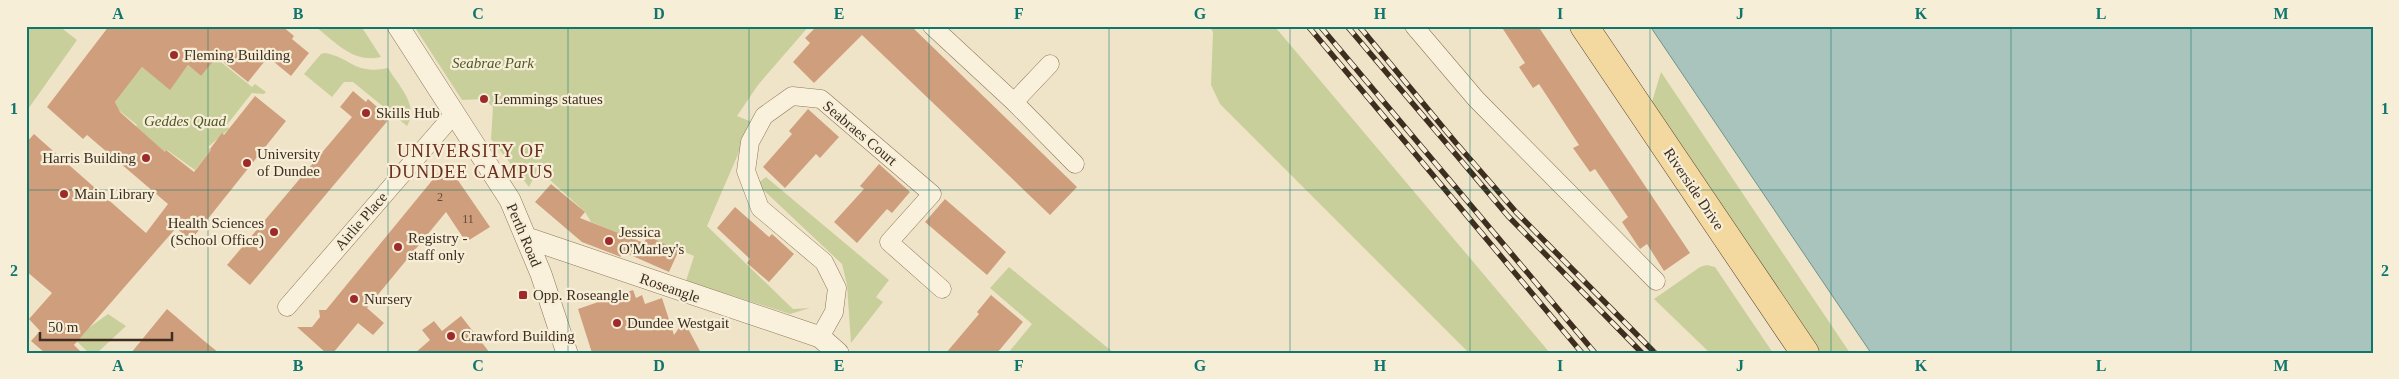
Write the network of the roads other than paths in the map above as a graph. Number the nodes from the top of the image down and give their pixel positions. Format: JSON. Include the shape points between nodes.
{"nodes":[{"id":1,"x":398,"y":26,"type":"edge"},
{"id":2,"x":932,"y":26,"type":"edge"},
{"id":3,"x":1414,"y":26,"type":"edge"},
{"id":4,"x":1584,"y":26,"type":"edge"},
{"id":5,"x":1050,"y":64,"type":"dead end"},
{"id":6,"x":1014,"y":102,"type":"junction"},
{"id":7,"x":455,"y":113,"type":"junction"},
{"id":8,"x":1075,"y":164,"type":"dead end"},
{"id":9,"x":527,"y":238,"type":"junction"},
{"id":10,"x":1656,"y":281,"type":"dead end"},
{"id":11,"x":942,"y":289,"type":"dead end"},
{"id":12,"x":286,"y":307,"type":"dead end"},
{"id":13,"x":820,"y":337,"type":"junction"},
{"id":14,"x":567,"y":353,"type":"edge"},
{"id":15,"x":838,"y":353,"type":"edge"},
{"id":16,"x":1805,"y":353,"type":"edge"}],
"edges":[{"from":1,"to":7,"type":"street","name":"Perth Road"},
{"from":2,"to":6,"type":"street"},
{"from":3,"to":10,"type":"street","via":[[1476,99]]},
{"from":4,"to":16,"type":"main road","name":"Riverside Drive"},
{"from":5,"to":6,"type":"street"},
{"from":6,"to":8,"type":"street"},
{"from":7,"to":9,"type":"street","name":"Perth Road","via":[[510,200]]},
{"from":7,"to":12,"type":"street","name":"Airlie Place"},
{"from":9,"to":13,"type":"street","name":"Roseangle"},
{"from":9,"to":14,"type":"street","name":"Perth Road"},
{"from":11,"to":13,"type":"street","name":"Seabraes Court","via":[[889,242],[932,194],[821,99],[792,96],[764,116],[750,142],[746,171],[760,208],[824,262],[837,288],[834,312]]},
{"from":13,"to":15,"type":"street","name":"Roseangle"}]}
